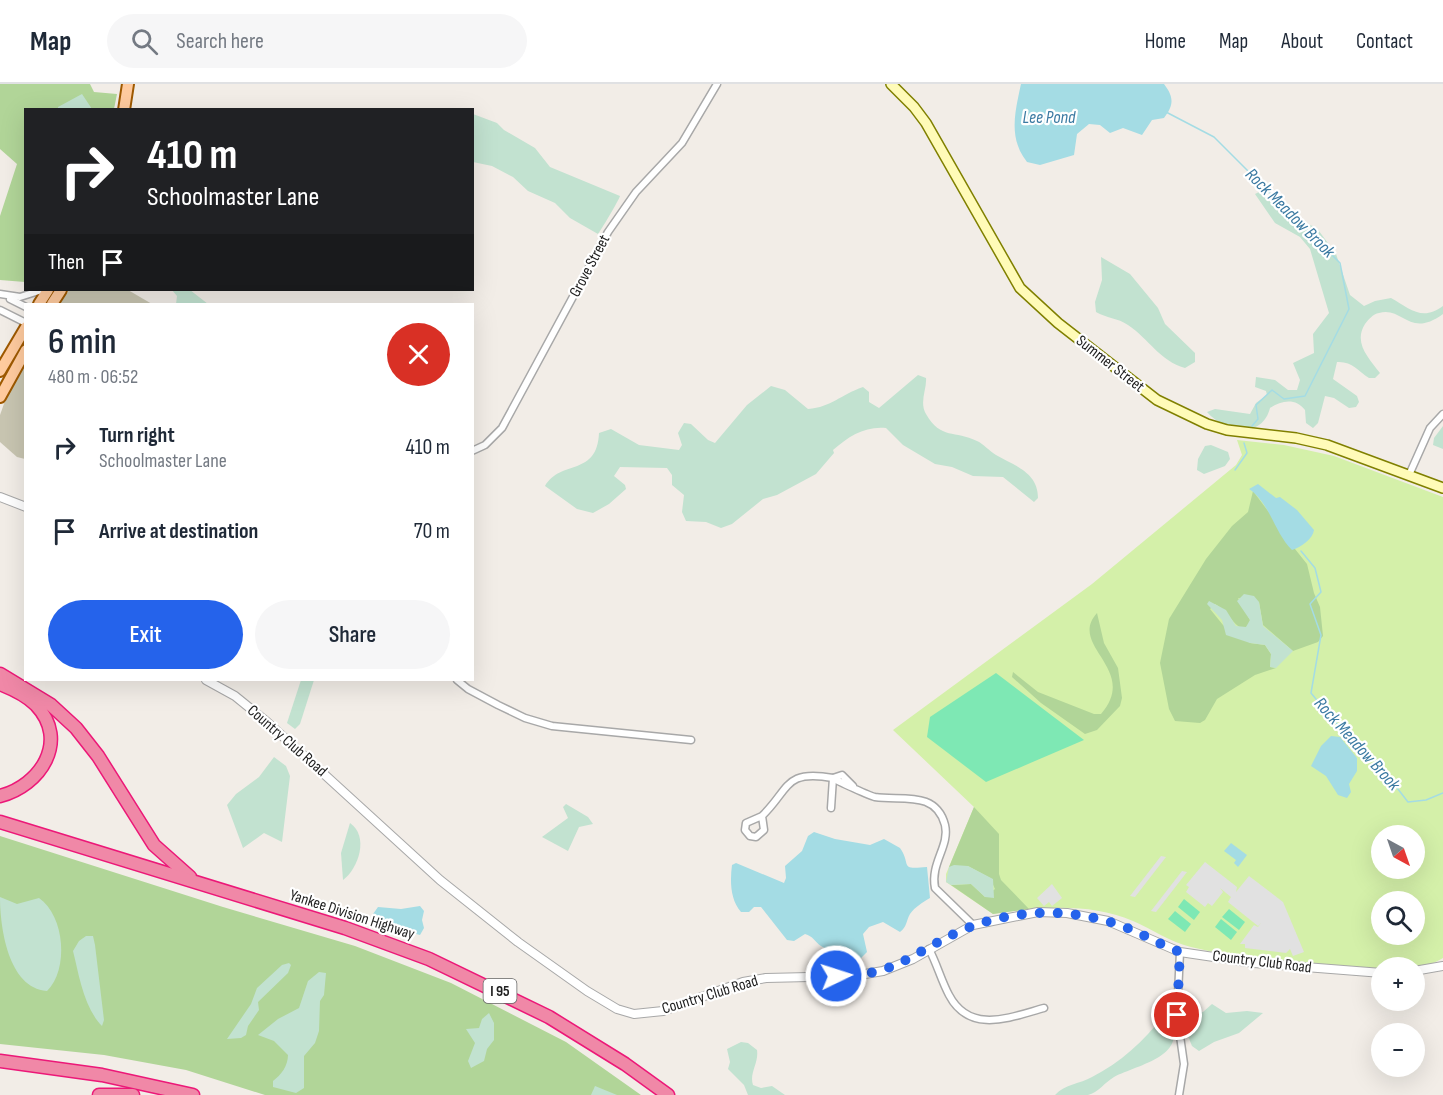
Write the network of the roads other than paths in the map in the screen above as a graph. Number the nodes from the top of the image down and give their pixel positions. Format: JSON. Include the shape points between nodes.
{"nodes":[{"id":1,"x":128,"y":84,"type":"edge"},
{"id":2,"x":717,"y":84,"type":"edge"},
{"id":3,"x":891,"y":84,"type":"edge"},
{"id":4,"x":124,"y":108,"type":"edge"},
{"id":5,"x":40,"y":291,"type":"edge"},
{"id":6,"x":1,"y":296,"type":"edge"},
{"id":7,"x":24,"y":306,"type":"edge"},
{"id":8,"x":0,"y":310,"type":"edge"},
{"id":9,"x":24,"y":324,"type":"edge"},
{"id":10,"x":24,"y":329,"type":"edge"},
{"id":11,"x":24,"y":354,"type":"edge"},
{"id":12,"x":0,"y":371,"type":"edge"},
{"id":13,"x":0,"y":397,"type":"edge"},
{"id":14,"x":1443,"y":414,"type":"edge"},
{"id":15,"x":474,"y":450,"type":"edge"},
{"id":16,"x":1409,"y":475,"type":"junction"},
{"id":17,"x":1443,"y":488,"type":"edge"},
{"id":18,"x":0,"y":497,"type":"edge"},
{"id":19,"x":24,"y":506,"type":"edge"},
{"id":20,"x":0,"y":674,"type":"edge"},
{"id":21,"x":208,"y":681,"type":"edge"},
{"id":22,"x":459,"y":681,"type":"edge"},
{"id":23,"x":0,"y":684,"type":"edge"},
{"id":24,"x":691,"y":740,"type":"dead end"},
{"id":25,"x":833,"y":778,"type":"junction"},
{"id":26,"x":0,"y":796,"type":"edge"},
{"id":27,"x":831,"y":808,"type":"dead end"},
{"id":28,"x":762,"y":816,"type":"dead end"},
{"id":29,"x":0,"y":822,"type":"edge"},
{"id":30,"x":198,"y":883,"type":"junction"},
{"id":31,"x":973,"y":925,"type":"junction"},
{"id":32,"x":929,"y":949,"type":"junction"},
{"id":33,"x":1180,"y":952,"type":"junction"},
{"id":34,"x":1443,"y":966,"type":"edge"},
{"id":35,"x":1425,"y":969,"type":"edge"},
{"id":36,"x":1371,"y":972,"type":"edge"},
{"id":37,"x":1044,"y":1008,"type":"dead end"},
{"id":38,"x":0,"y":1060,"type":"edge"},
{"id":39,"x":99,"y":1095,"type":"edge"},
{"id":40,"x":134,"y":1095,"type":"edge"},
{"id":41,"x":194,"y":1095,"type":"edge"},
{"id":42,"x":668,"y":1095,"type":"edge"},
{"id":43,"x":1179,"y":1095,"type":"edge"}],
"edges":[{"from":1,"to":4,"type":"main road"},
{"from":2,"to":15,"type":"street","name":"Grove Street","via":[[682,143],[636,192],[608,232],[502,428]]},
{"from":3,"to":16,"type":"main road","name":"Summer Street","via":[[926,123],[1020,288],[1058,323],[1158,400],[1214,426],[1327,445]]},
{"from":5,"to":6,"type":"street","via":[[26,297]]},
{"from":6,"to":7,"type":"street"},
{"from":8,"to":9,"type":"street"},
{"from":10,"to":12,"type":"main road"},
{"from":11,"to":13,"type":"main road"},
{"from":14,"to":16,"type":"street","via":[[1430,428]]},
{"from":16,"to":17,"type":"main road","name":"Summer Street"},
{"from":18,"to":19,"type":"street"},
{"from":20,"to":30,"type":"highway","via":[[45,700],[76,728],[96,752],[157,849]]},
{"from":21,"to":32,"type":"street","name":"Country Club Road","via":[[235,696],[267,722],[440,880],[553,969],[617,1009],[643,1015],[663,1011],[743,982],[766,978],[853,976],[895,967]]},
{"from":22,"to":24,"type":"street","via":[[498,705],[552,726]]},
{"from":23,"to":26,"type":"highway","via":[[36,705],[46,721],[50,740],[47,759],[38,776],[21,789]]},
{"from":25,"to":27,"type":"street"},
{"from":25,"to":28,"type":"street","via":[[815,775],[795,779]]},
{"from":25,"to":31,"type":"street","via":[[871,796],[920,799],[932,805],[945,827],[944,843],[933,868],[935,888]]},
{"from":29,"to":30,"type":"highway","name":"Yankee Division Highway","number":"I 95"},
{"from":30,"to":42,"type":"highway","name":"Yankee Division Highway","number":"I 95","via":[[367,936],[460,972],[568,1029]]},
{"from":31,"to":32,"type":"street","name":"Country Club Road"},
{"from":31,"to":33,"type":"street","name":"Country Club Road","via":[[1038,912],[1067,913],[1123,926]]},
{"from":32,"to":37,"type":"street","via":[[952,1001],[967,1015],[995,1021]]},
{"from":33,"to":36,"type":"street","name":"Country Club Road","via":[[1254,963]]},
{"from":33,"to":43,"type":"street","via":[[1177,1015],[1184,1064]]},
{"from":34,"to":35,"type":"street"},
{"from":38,"to":41,"type":"highway","via":[[102,1075]]},
{"from":39,"to":40,"type":"highway"}]}
